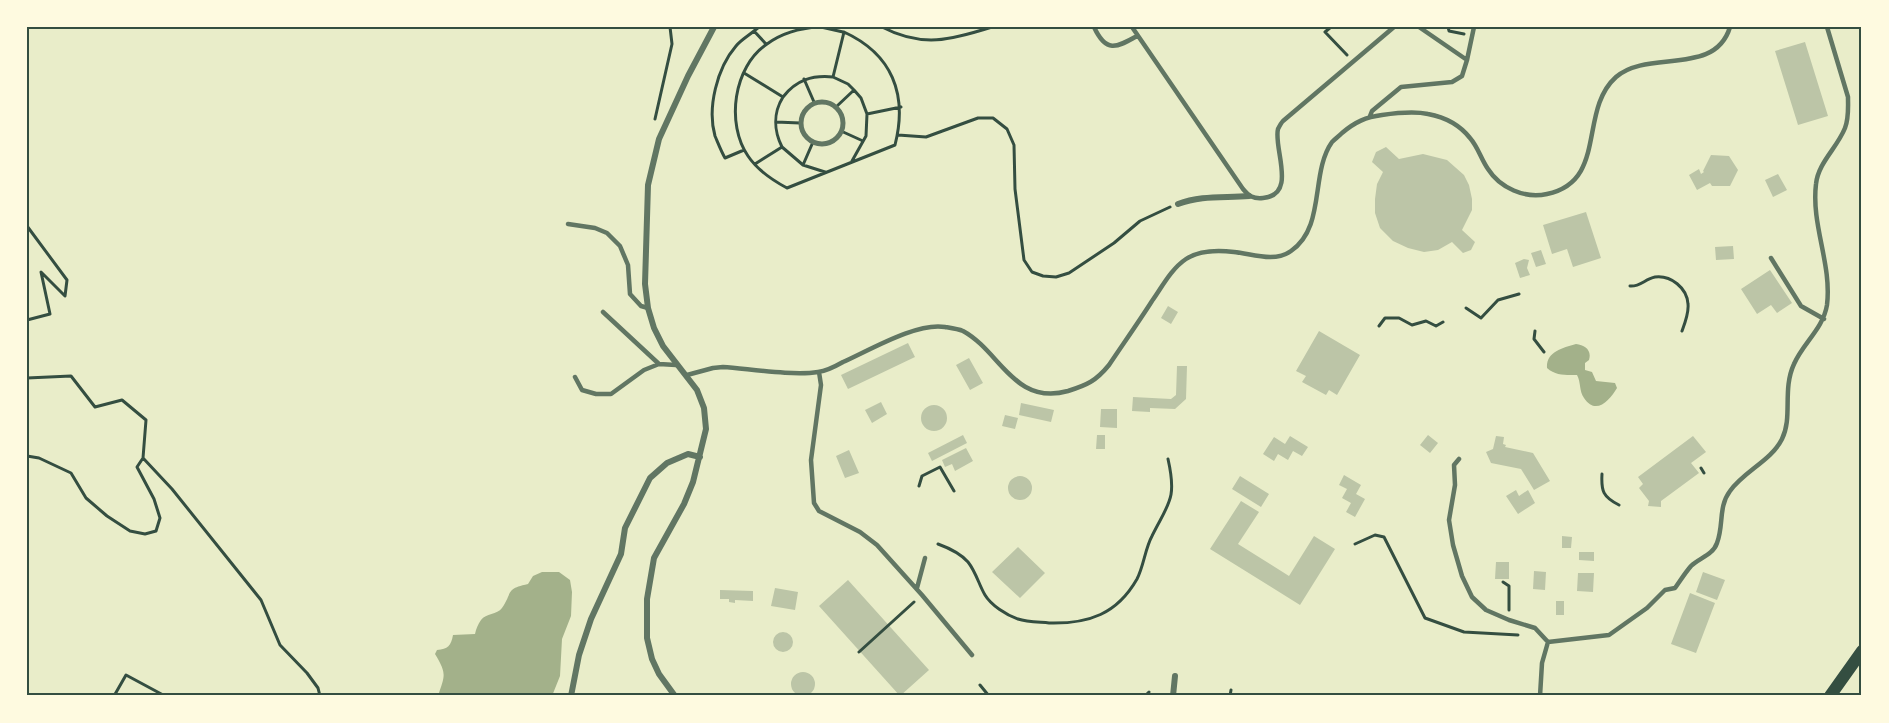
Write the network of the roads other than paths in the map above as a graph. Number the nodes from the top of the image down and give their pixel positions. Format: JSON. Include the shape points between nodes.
{"nodes":[{"id":1,"x":714,"y":27,"type":"edge"},
{"id":2,"x":1094,"y":27,"type":"edge"},
{"id":3,"x":1132,"y":27,"type":"edge"},
{"id":4,"x":1394,"y":27,"type":"edge"},
{"id":5,"x":1419,"y":27,"type":"edge"},
{"id":6,"x":1474,"y":27,"type":"edge"},
{"id":7,"x":1730,"y":27,"type":"edge"},
{"id":8,"x":1827,"y":27,"type":"edge"},
{"id":9,"x":1137,"y":36,"type":"junction"},
{"id":10,"x":1467,"y":60,"type":"junction"},
{"id":11,"x":1370,"y":116,"type":"junction"},
{"id":12,"x":813,"y":142,"type":"joint"},
{"id":13,"x":1249,"y":196,"type":"junction"},
{"id":14,"x":1178,"y":204,"type":"road end"},
{"id":15,"x":568,"y":224,"type":"dead end"},
{"id":16,"x":1772,"y":258,"type":"dead end"},
{"id":17,"x":648,"y":308,"type":"junction"},
{"id":18,"x":603,"y":312,"type":"dead end"},
{"id":19,"x":1824,"y":319,"type":"junction"},
{"id":20,"x":659,"y":364,"type":"junction"},
{"id":21,"x":676,"y":365,"type":"junction"},
{"id":22,"x":819,"y":372,"type":"junction"},
{"id":23,"x":687,"y":375,"type":"junction"},
{"id":24,"x":574,"y":377,"type":"dead end"},
{"id":25,"x":699,"y":457,"type":"junction"},
{"id":26,"x":1459,"y":459,"type":"dead end"},
{"id":27,"x":925,"y":558,"type":"dead end"},
{"id":28,"x":917,"y":588,"type":"junction"},
{"id":29,"x":1548,"y":642,"type":"junction"},
{"id":30,"x":1862,"y":651,"type":"edge"},
{"id":31,"x":972,"y":655,"type":"dead end"},
{"id":32,"x":1175,"y":676,"type":"dead end"},
{"id":33,"x":572,"y":696,"type":"edge"},
{"id":34,"x":675,"y":696,"type":"edge"},
{"id":35,"x":1173,"y":696,"type":"edge"},
{"id":36,"x":1540,"y":696,"type":"edge"},
{"id":37,"x":1830,"y":696,"type":"edge"}],
"edges":[{"from":1,"to":17,"type":"street","via":[[659,139],[648,185]]},
{"from":2,"to":9,"type":"lane","via":[[1101,40],[1112,46]]},
{"from":3,"to":9,"type":"lane"},
{"from":4,"to":13,"type":"lane","via":[[1283,121],[1277,138],[1282,178],[1278,190],[1270,197]]},
{"from":5,"to":10,"type":"lane"},
{"from":6,"to":10,"type":"lane"},
{"from":7,"to":11,"type":"lane","via":[[1720,45],[1710,52],[1618,75],[1600,96],[1583,169],[1576,179],[1548,194],[1529,196],[1500,183],[1471,139],[1445,118],[1425,113]]},
{"from":8,"to":19,"type":"lane","via":[[1848,107],[1844,130],[1816,180],[1814,206],[1828,292]]},
{"from":9,"to":13,"type":"lane"},
{"from":10,"to":11,"type":"lane","via":[[1462,76],[1452,82],[1401,87]]},
{"from":11,"to":22,"type":"lane","via":[[1354,123],[1332,142],[1311,221],[1292,251],[1264,257],[1220,250],[1186,259],[1171,273],[1098,379],[1083,387],[1063,392],[1025,388],[974,339],[961,330],[941,326],[920,328]]},
{"from":12,"to":12,"type":"street","via":[[804,136],[802,112],[814,102],[824,101],[836,107],[843,118],[841,131],[826,144]]},
{"from":13,"to":14,"type":"street","via":[[1212,197]]},
{"from":15,"to":17,"type":"lane","via":[[607,233],[620,246],[628,266],[630,294]]},
{"from":16,"to":19,"type":"lane","via":[[1801,306]]},
{"from":17,"to":21,"type":"street","via":[[654,328]]},
{"from":18,"to":20,"type":"lane"},
{"from":19,"to":29,"type":"lane","via":[[1804,345],[1788,376],[1782,440],[1731,490],[1721,508],[1717,544],[1708,555],[1692,565],[1675,588],[1665,590],[1609,635]]},
{"from":20,"to":21,"type":"lane"},
{"from":20,"to":24,"type":"lane","via":[[610,394],[582,390]]},
{"from":21,"to":23,"type":"street"},
{"from":22,"to":23,"type":"lane","via":[[723,367]]},
{"from":22,"to":28,"type":"lane","via":[[821,384],[811,460],[814,503],[819,511],[860,532],[877,546]]},
{"from":23,"to":25,"type":"street","via":[[704,408],[706,429]]},
{"from":25,"to":33,"type":"street","via":[[687,454],[650,477],[625,528],[621,554],[591,619],[579,655]]},
{"from":25,"to":34,"type":"street","via":[[684,504],[654,558],[647,599],[647,638],[652,659]]},
{"from":26,"to":29,"type":"lane","via":[[1454,465],[1449,520],[1462,576],[1472,597],[1486,610],[1535,628]]},
{"from":27,"to":28,"type":"lane"},
{"from":28,"to":31,"type":"lane"},
{"from":29,"to":36,"type":"lane"},
{"from":30,"to":37,"type":"main road"},
{"from":32,"to":35,"type":"street"}]}
